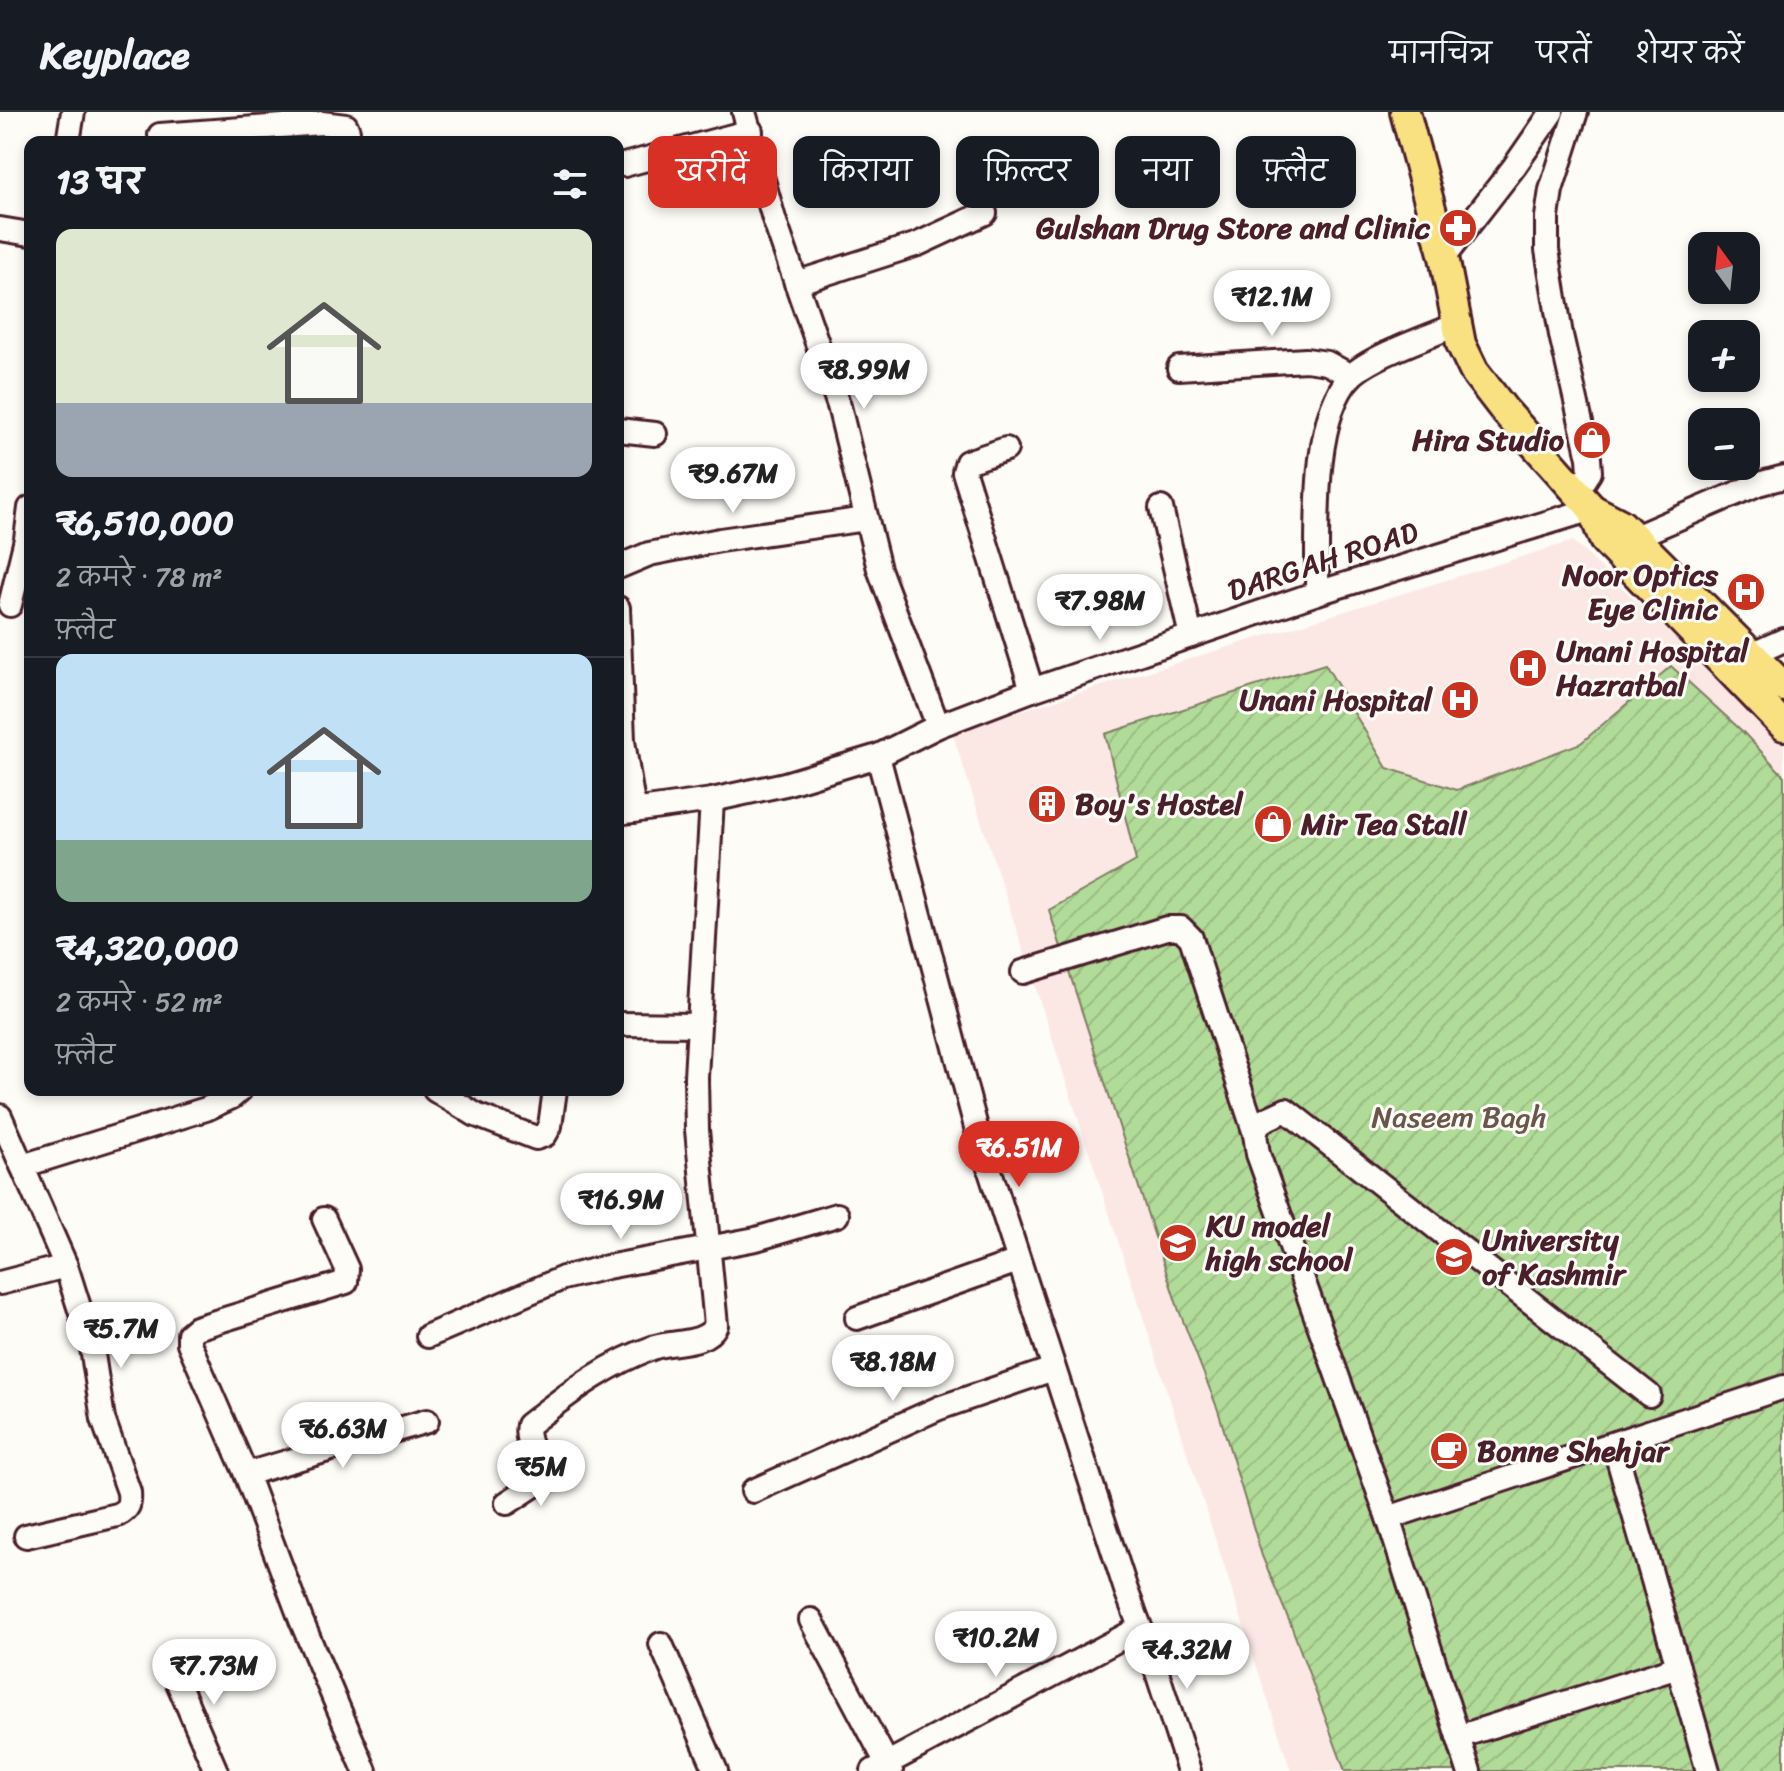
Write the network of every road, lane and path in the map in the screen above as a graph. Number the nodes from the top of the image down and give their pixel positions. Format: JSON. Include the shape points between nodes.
{"nodes":[{"id":1,"x":73,"y":112,"type":"edge"},
{"id":2,"x":1405,"y":112,"type":"edge"},
{"id":3,"x":1552,"y":112,"type":"edge"},
{"id":4,"x":1576,"y":112,"type":"edge"},
{"id":5,"x":291,"y":119,"type":"edge"},
{"id":6,"x":748,"y":121,"type":"edge"},
{"id":7,"x":160,"y":135,"type":"dead end"},
{"id":8,"x":69,"y":136,"type":"edge"},
{"id":9,"x":347,"y":136,"type":"edge"},
{"id":10,"x":624,"y":165,"type":"dead end"},
{"id":11,"x":985,"y":213,"type":"dead end"},
{"id":12,"x":0,"y":229,"type":"edge"},
{"id":13,"x":24,"y":233,"type":"edge"},
{"id":14,"x":1444,"y":257,"type":"junction"},
{"id":15,"x":796,"y":283,"type":"junction"},
{"id":16,"x":1456,"y":325,"type":"junction"},
{"id":17,"x":1179,"y":368,"type":"dead end"},
{"id":18,"x":1351,"y":376,"type":"junction"},
{"id":19,"x":624,"y":431,"type":"edge"},
{"id":20,"x":655,"y":434,"type":"dead end"},
{"id":21,"x":1006,"y":449,"type":"dead end"},
{"id":22,"x":1784,"y":477,"type":"edge"},
{"id":23,"x":1584,"y":501,"type":"junction"},
{"id":24,"x":1161,"y":508,"type":"dead end"},
{"id":25,"x":866,"y":519,"type":"junction"},
{"id":26,"x":1635,"y":537,"type":"junction"},
{"id":27,"x":24,"y":549,"type":"edge"},
{"id":28,"x":624,"y":564,"type":"edge"},
{"id":29,"x":1317,"y":593,"type":"junction"},
{"id":30,"x":13,"y":606,"type":"edge"},
{"id":31,"x":1191,"y":636,"type":"junction"},
{"id":32,"x":1784,"y":640,"type":"edge"},
{"id":33,"x":1753,"y":654,"type":"junction"},
{"id":34,"x":1784,"y":687,"type":"edge"},
{"id":35,"x":1032,"y":690,"type":"junction"},
{"id":36,"x":938,"y":726,"type":"junction"},
{"id":37,"x":1784,"y":726,"type":"edge"},
{"id":38,"x":878,"y":756,"type":"junction"},
{"id":39,"x":624,"y":765,"type":"edge"},
{"id":40,"x":712,"y":800,"type":"junction"},
{"id":41,"x":626,"y":812,"type":"edge"},
{"id":42,"x":1023,"y":972,"type":"dead end"},
{"id":43,"x":624,"y":1024,"type":"edge"},
{"id":44,"x":698,"y":1025,"type":"junction"},
{"id":45,"x":233,"y":1096,"type":"edge"},
{"id":46,"x":445,"y":1096,"type":"edge"},
{"id":47,"x":554,"y":1096,"type":"edge"},
{"id":48,"x":1,"y":1122,"type":"edge"},
{"id":49,"x":1255,"y":1134,"type":"junction"},
{"id":50,"x":22,"y":1166,"type":"junction"},
{"id":51,"x":837,"y":1215,"type":"dead end"},
{"id":52,"x":324,"y":1219,"type":"dead end"},
{"id":53,"x":709,"y":1248,"type":"junction"},
{"id":54,"x":1018,"y":1261,"type":"junction"},
{"id":55,"x":66,"y":1266,"type":"junction"},
{"id":56,"x":0,"y":1283,"type":"edge"},
{"id":57,"x":857,"y":1318,"type":"dead end"},
{"id":58,"x":428,"y":1336,"type":"dead end"},
{"id":59,"x":1053,"y":1369,"type":"junction"},
{"id":60,"x":1784,"y":1387,"type":"edge"},
{"id":61,"x":1649,"y":1395,"type":"dead end"},
{"id":62,"x":427,"y":1421,"type":"dead end"},
{"id":63,"x":1614,"y":1445,"type":"junction"},
{"id":64,"x":246,"y":1474,"type":"junction"},
{"id":65,"x":753,"y":1491,"type":"dead end"},
{"id":66,"x":507,"y":1503,"type":"dead end"},
{"id":67,"x":1388,"y":1518,"type":"junction"},
{"id":68,"x":26,"y":1536,"type":"dead end"},
{"id":69,"x":811,"y":1620,"type":"dead end"},
{"id":70,"x":1140,"y":1628,"type":"junction"},
{"id":71,"x":661,"y":1644,"type":"dead end"},
{"id":72,"x":169,"y":1662,"type":"dead end"},
{"id":73,"x":1678,"y":1667,"type":"junction"},
{"id":74,"x":1458,"y":1737,"type":"junction"},
{"id":75,"x":884,"y":1769,"type":"edge"},
{"id":76,"x":216,"y":1771,"type":"edge"},
{"id":77,"x":365,"y":1771,"type":"edge"},
{"id":78,"x":716,"y":1771,"type":"edge"},
{"id":79,"x":1189,"y":1771,"type":"edge"},
{"id":80,"x":1469,"y":1771,"type":"edge"},
{"id":81,"x":1708,"y":1771,"type":"edge"}],
"edges":[{"from":1,"to":8,"type":"street"},
{"from":2,"to":14,"type":"main road"},
{"from":3,"to":14,"type":"street"},
{"from":4,"to":23,"type":"street","via":[[1551,190],[1547,250],[1589,458]]},
{"from":5,"to":7,"type":"street"},
{"from":5,"to":9,"type":"street","via":[[343,124]]},
{"from":6,"to":10,"type":"street"},
{"from":6,"to":15,"type":"street"},
{"from":11,"to":15,"type":"street","via":[[918,244]]},
{"from":12,"to":13,"type":"street"},
{"from":14,"to":16,"type":"main road"},
{"from":15,"to":25,"type":"street","via":[[839,406]]},
{"from":16,"to":18,"type":"street"},
{"from":16,"to":23,"type":"main road","via":[[1474,371]]},
{"from":17,"to":18,"type":"street","via":[[1306,360],[1327,363]]},
{"from":18,"to":29,"type":"street","via":[[1328,421],[1322,455]]},
{"from":19,"to":20,"type":"street"},
{"from":21,"to":35,"type":"street","via":[[967,462],[964,472]]},
{"from":22,"to":26,"type":"street"},
{"from":23,"to":26,"type":"main road"},
{"from":23,"to":29,"type":"street","name":"DARGAH ROAD"},
{"from":23,"to":37,"type":"main road","via":[[1604,540]]},
{"from":24,"to":31,"type":"street"},
{"from":25,"to":28,"type":"street","via":[[720,540]]},
{"from":25,"to":36,"type":"street","via":[[879,569]]},
{"from":26,"to":33,"type":"main road"},
{"from":27,"to":30,"type":"street"},
{"from":29,"to":31,"type":"street","name":"DARGAH ROAD"},
{"from":31,"to":35,"type":"street","name":"DARGAH ROAD"},
{"from":32,"to":33,"type":"street"},
{"from":33,"to":34,"type":"main road"},
{"from":35,"to":36,"type":"street","name":"DARGAH ROAD"},
{"from":36,"to":38,"type":"street","name":"DARGAH ROAD"},
{"from":38,"to":40,"type":"street","name":"DARGAH ROAD"},
{"from":38,"to":54,"type":"street","via":[[957,1062]]},
{"from":39,"to":41,"type":"street"},
{"from":40,"to":41,"type":"street","name":"DARGAH ROAD"},
{"from":40,"to":44,"type":"street"},
{"from":42,"to":49,"type":"street","via":[[1181,928],[1191,938]]},
{"from":43,"to":44,"type":"street"},
{"from":44,"to":53,"type":"street","via":[[697,1130]]},
{"from":45,"to":50,"type":"street"},
{"from":46,"to":47,"type":"street","via":[[476,1115],[536,1138],[550,1126]]},
{"from":48,"to":50,"type":"street"},
{"from":49,"to":61,"type":"street","via":[[1260,1122],[1286,1110]]},
{"from":49,"to":67,"type":"street"},
{"from":50,"to":55,"type":"street"},
{"from":51,"to":53,"type":"street"},
{"from":52,"to":64,"type":"street","via":[[347,1269],[346,1282],[189,1334]]},
{"from":53,"to":58,"type":"street","via":[[563,1278]]},
{"from":53,"to":66,"type":"street","via":[[713,1331],[634,1354],[528,1425],[541,1476]]},
{"from":54,"to":57,"type":"street"},
{"from":54,"to":59,"type":"street"},
{"from":55,"to":56,"type":"street"},
{"from":55,"to":68,"type":"street","via":[[92,1348],[103,1419],[130,1504],[117,1515]]},
{"from":59,"to":65,"type":"street","via":[[939,1408]]},
{"from":59,"to":70,"type":"street"},
{"from":60,"to":63,"type":"street"},
{"from":62,"to":64,"type":"street"},
{"from":63,"to":67,"type":"street"},
{"from":63,"to":73,"type":"street"},
{"from":64,"to":77,"type":"street"},
{"from":67,"to":74,"type":"street"},
{"from":69,"to":75,"type":"street"},
{"from":70,"to":75,"type":"street"},
{"from":70,"to":79,"type":"street"},
{"from":71,"to":78,"type":"street"},
{"from":72,"to":76,"type":"street"},
{"from":73,"to":74,"type":"street"},
{"from":73,"to":81,"type":"street"},
{"from":74,"to":80,"type":"street"}]}
